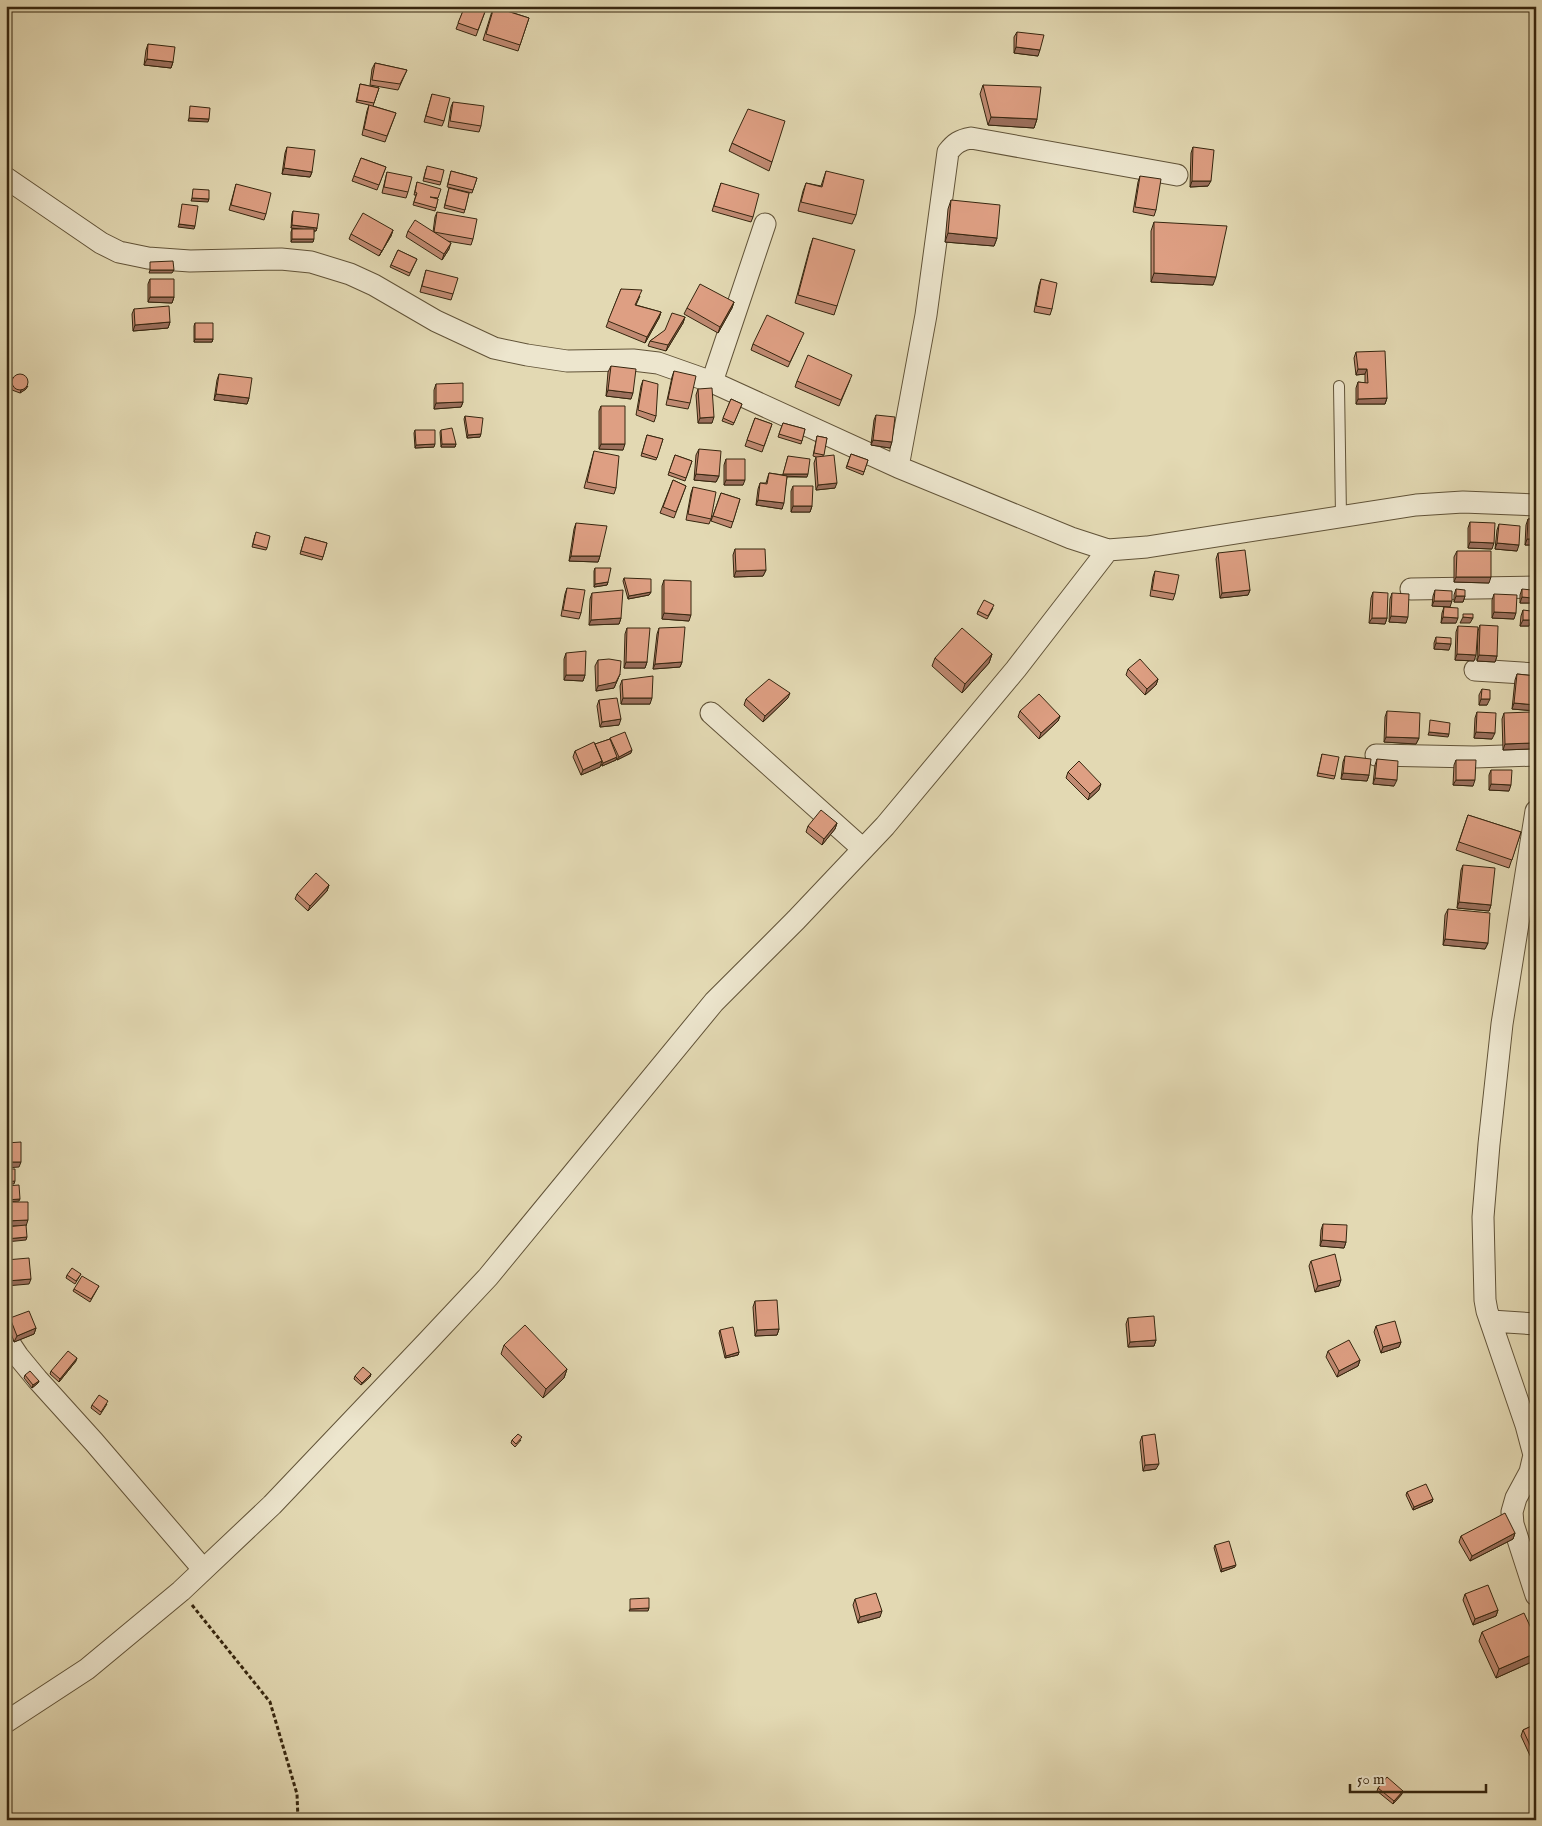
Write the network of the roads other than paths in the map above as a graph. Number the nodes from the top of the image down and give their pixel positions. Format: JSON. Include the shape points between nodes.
{"nodes":[{"id":1,"x":1177,"y":175,"type":"dead end"},
{"id":2,"x":6,"y":178,"type":"edge"},
{"id":3,"x":765,"y":224,"type":"dead end"},
{"id":4,"x":712,"y":382,"type":"junction"},
{"id":5,"x":1339,"y":386,"type":"dead end"},
{"id":6,"x":898,"y":467,"type":"junction"},
{"id":7,"x":1536,"y":505,"type":"edge"},
{"id":8,"x":1341,"y":516,"type":"junction"},
{"id":9,"x":1108,"y":550,"type":"junction"},
{"id":10,"x":1536,"y":587,"type":"edge"},
{"id":11,"x":1411,"y":589,"type":"dead end"},
{"id":12,"x":1474,"y":670,"type":"dead end"},
{"id":13,"x":1536,"y":674,"type":"edge"},
{"id":14,"x":711,"y":713,"type":"dead end"},
{"id":15,"x":1376,"y":755,"type":"dead end"},
{"id":16,"x":1536,"y":755,"type":"edge"},
{"id":17,"x":1536,"y":811,"type":"edge"},
{"id":18,"x":863,"y":848,"type":"junction"},
{"id":19,"x":1491,"y":1321,"type":"junction"},
{"id":20,"x":1536,"y":1324,"type":"edge"},
{"id":21,"x":6,"y":1338,"type":"edge"},
{"id":22,"x":203,"y":1569,"type":"junction"},
{"id":23,"x":1536,"y":1595,"type":"edge"},
{"id":24,"x":6,"y":1722,"type":"edge"}],
"edges":[{"from":1,"to":6,"type":"street","via":[[971,138],[960,140],[953,146],[948,152],[926,315]]},
{"from":2,"to":4,"type":"street","via":[[119,252],[190,261],[281,259],[311,262],[374,285],[436,321],[494,348],[567,362],[633,360],[658,363]]},
{"from":3,"to":4,"type":"street"},
{"from":4,"to":6,"type":"street"},
{"from":5,"to":8,"type":"lane"},
{"from":6,"to":9,"type":"street"},
{"from":7,"to":8,"type":"street","via":[[1464,502]]},
{"from":8,"to":9,"type":"street","via":[[1146,547]]},
{"from":9,"to":18,"type":"street","via":[[1016,669]]},
{"from":10,"to":11,"type":"street"},
{"from":12,"to":13,"type":"street"},
{"from":14,"to":18,"type":"street"},
{"from":15,"to":16,"type":"street"},
{"from":17,"to":19,"type":"street","via":[[1502,1024],[1489,1144],[1483,1217],[1485,1300]]},
{"from":18,"to":22,"type":"street","via":[[714,1002],[488,1277],[272,1505]]},
{"from":19,"to":20,"type":"street"},
{"from":19,"to":23,"type":"street","via":[[1534,1455],[1512,1512]]},
{"from":21,"to":22,"type":"street"},
{"from":22,"to":24,"type":"street","via":[[87,1669]]}]}
